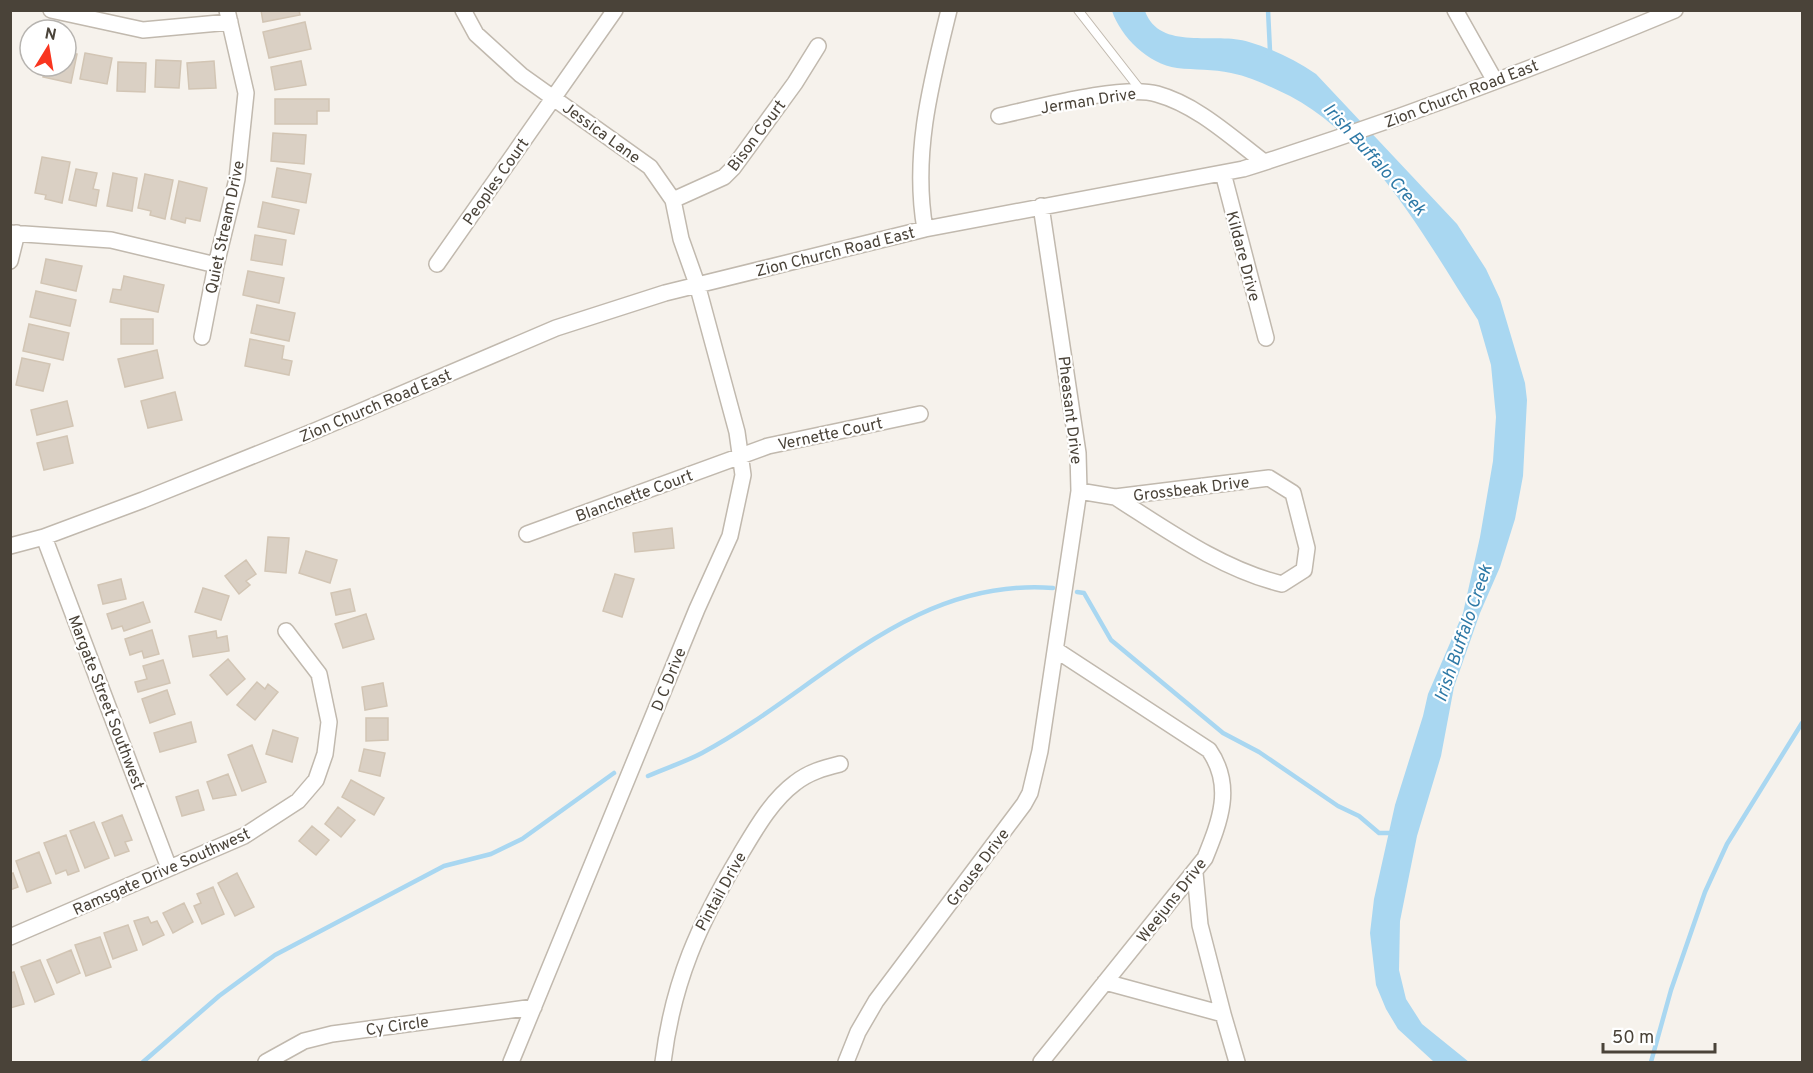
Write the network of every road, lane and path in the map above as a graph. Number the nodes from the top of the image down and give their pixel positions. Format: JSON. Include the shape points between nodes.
{"nodes":[{"id":1,"x":51,"y":10,"type":"edge"},
{"id":2,"x":462,"y":10,"type":"edge"},
{"id":3,"x":615,"y":10,"type":"edge"},
{"id":4,"x":949,"y":10,"type":"edge"},
{"id":5,"x":1078,"y":10,"type":"edge"},
{"id":6,"x":1455,"y":10,"type":"edge"},
{"id":7,"x":1675,"y":10,"type":"edge"},
{"id":8,"x":229,"y":16,"type":"edge"},
{"id":9,"x":818,"y":46,"type":"dead end"},
{"id":10,"x":1496,"y":81,"type":"junction"},
{"id":11,"x":1142,"y":92,"type":"junction"},
{"id":12,"x":554,"y":97,"type":"junction"},
{"id":13,"x":999,"y":116,"type":"dead end"},
{"id":14,"x":1264,"y":162,"type":"junction"},
{"id":15,"x":1223,"y":173,"type":"junction"},
{"id":16,"x":673,"y":200,"type":"junction"},
{"id":17,"x":1041,"y":206,"type":"junction"},
{"id":18,"x":925,"y":229,"type":"junction"},
{"id":19,"x":14,"y":233,"type":"edge"},
{"id":20,"x":10,"y":261,"type":"edge"},
{"id":21,"x":437,"y":264,"type":"dead end"},
{"id":22,"x":216,"y":265,"type":"junction"},
{"id":23,"x":697,"y":284,"type":"junction"},
{"id":24,"x":202,"y":337,"type":"dead end"},
{"id":25,"x":1266,"y":338,"type":"dead end"},
{"id":26,"x":920,"y":414,"type":"dead end"},
{"id":27,"x":741,"y":455,"type":"junction"},
{"id":28,"x":1078,"y":490,"type":"junction"},
{"id":29,"x":1115,"y":497,"type":"junction"},
{"id":30,"x":527,"y":534,"type":"dead end"},
{"id":31,"x":44,"y":537,"type":"junction"},
{"id":32,"x":10,"y":546,"type":"edge"},
{"id":33,"x":286,"y":631,"type":"dead end"},
{"id":34,"x":1056,"y":650,"type":"junction"},
{"id":35,"x":840,"y":764,"type":"dead end"},
{"id":36,"x":169,"y":868,"type":"junction"},
{"id":37,"x":1194,"y":873,"type":"junction"},
{"id":38,"x":10,"y":938,"type":"edge"},
{"id":39,"x":1105,"y":982,"type":"junction"},
{"id":40,"x":534,"y":1007,"type":"junction"},
{"id":41,"x":1223,"y":1014,"type":"junction"},
{"id":42,"x":266,"y":1062,"type":"edge"},
{"id":43,"x":511,"y":1062,"type":"edge"},
{"id":44,"x":663,"y":1062,"type":"edge"},
{"id":45,"x":846,"y":1062,"type":"edge"},
{"id":46,"x":1041,"y":1062,"type":"edge"},
{"id":47,"x":1237,"y":1062,"type":"edge"}],
"edges":[{"from":1,"to":8,"type":"street","via":[[142,30]]},
{"from":2,"to":12,"type":"street","name":"Jessica Lane","via":[[476,34],[521,75]]},
{"from":3,"to":12,"type":"street","name":"Peoples Court"},
{"from":4,"to":18,"type":"street","via":[[923,128],[919,174]]},
{"from":5,"to":11,"type":"lane"},
{"from":6,"to":10,"type":"street"},
{"from":7,"to":10,"type":"street","name":"Zion Church Road East"},
{"from":8,"to":22,"type":"street","name":"Quiet Stream Drive","via":[[246,93],[237,179]]},
{"from":9,"to":16,"type":"street","name":"Bison Court","via":[[733,168],[724,177]]},
{"from":10,"to":14,"type":"street","name":"Zion Church Road East","via":[[1285,158]]},
{"from":11,"to":13,"type":"street","name":"Jerman Drive","via":[[1062,102]]},
{"from":11,"to":14,"type":"street","name":"Jerman Drive","via":[[1180,102]]},
{"from":12,"to":16,"type":"street","name":"Jessica Lane","via":[[650,167]]},
{"from":12,"to":21,"type":"street","name":"Peoples Court"},
{"from":14,"to":15,"type":"street","name":"Zion Church Road East"},
{"from":15,"to":17,"type":"street","name":"Zion Church Road East"},
{"from":15,"to":25,"type":"street","name":"Kildare Drive"},
{"from":16,"to":23,"type":"street","name":"Jessica Lane","via":[[681,239]]},
{"from":17,"to":18,"type":"street","name":"Zion Church Road East"},
{"from":17,"to":28,"type":"street","name":"Pheasant Drive","via":[[1078,453]]},
{"from":18,"to":23,"type":"street","name":"Zion Church Road East"},
{"from":19,"to":20,"type":"street"},
{"from":19,"to":22,"type":"street","via":[[111,240]]},
{"from":22,"to":24,"type":"street","name":"Quiet Stream Drive"},
{"from":23,"to":27,"type":"street","name":"D C Drive"},
{"from":23,"to":31,"type":"street","name":"Zion Church Road East","via":[[556,328],[307,434]]},
{"from":26,"to":27,"type":"street","name":"Vernette Court"},
{"from":27,"to":30,"type":"street","name":"Blanchette Court"},
{"from":27,"to":40,"type":"street","name":"D C Drive","via":[[743,475],[730,536]]},
{"from":28,"to":29,"type":"street","name":"Grossbeak Drive"},
{"from":28,"to":34,"type":"street","name":"Pheasant Drive"},
{"from":29,"to":29,"type":"street","name":"Grossbeak Drive","via":[[1269,478],[1293,493],[1307,548],[1304,570],[1282,584],[1263,579],[1190,545]]},
{"from":31,"to":32,"type":"street","name":"Zion Church Road East"},
{"from":31,"to":36,"type":"street","name":"Margate Street Southwest"},
{"from":33,"to":36,"type":"street","name":"Ramsgate Drive Southwest","via":[[320,674],[329,722],[316,780],[298,801],[244,836]]},
{"from":34,"to":37,"type":"street","name":"Weejuns Drive","via":[[1190,736],[1209,750],[1218,763],[1224,797],[1218,826]]},
{"from":34,"to":45,"type":"street","name":"Grouse Drive","via":[[1030,793],[876,1002]]},
{"from":35,"to":44,"type":"street","name":"Pintail Drive","via":[[815,771],[782,794],[757,826],[699,928],[676,990]]},
{"from":36,"to":38,"type":"street","name":"Ramsgate Drive Southwest"},
{"from":37,"to":39,"type":"street","name":"Weejuns Drive"},
{"from":37,"to":41,"type":"street","via":[[1200,925]]},
{"from":39,"to":41,"type":"street"},
{"from":39,"to":46,"type":"street","name":"Weejuns Drive"},
{"from":40,"to":42,"type":"street","name":"Cy Circle","via":[[332,1034],[304,1041]]},
{"from":40,"to":43,"type":"street","name":"D C Drive"},
{"from":41,"to":47,"type":"street"}]}
